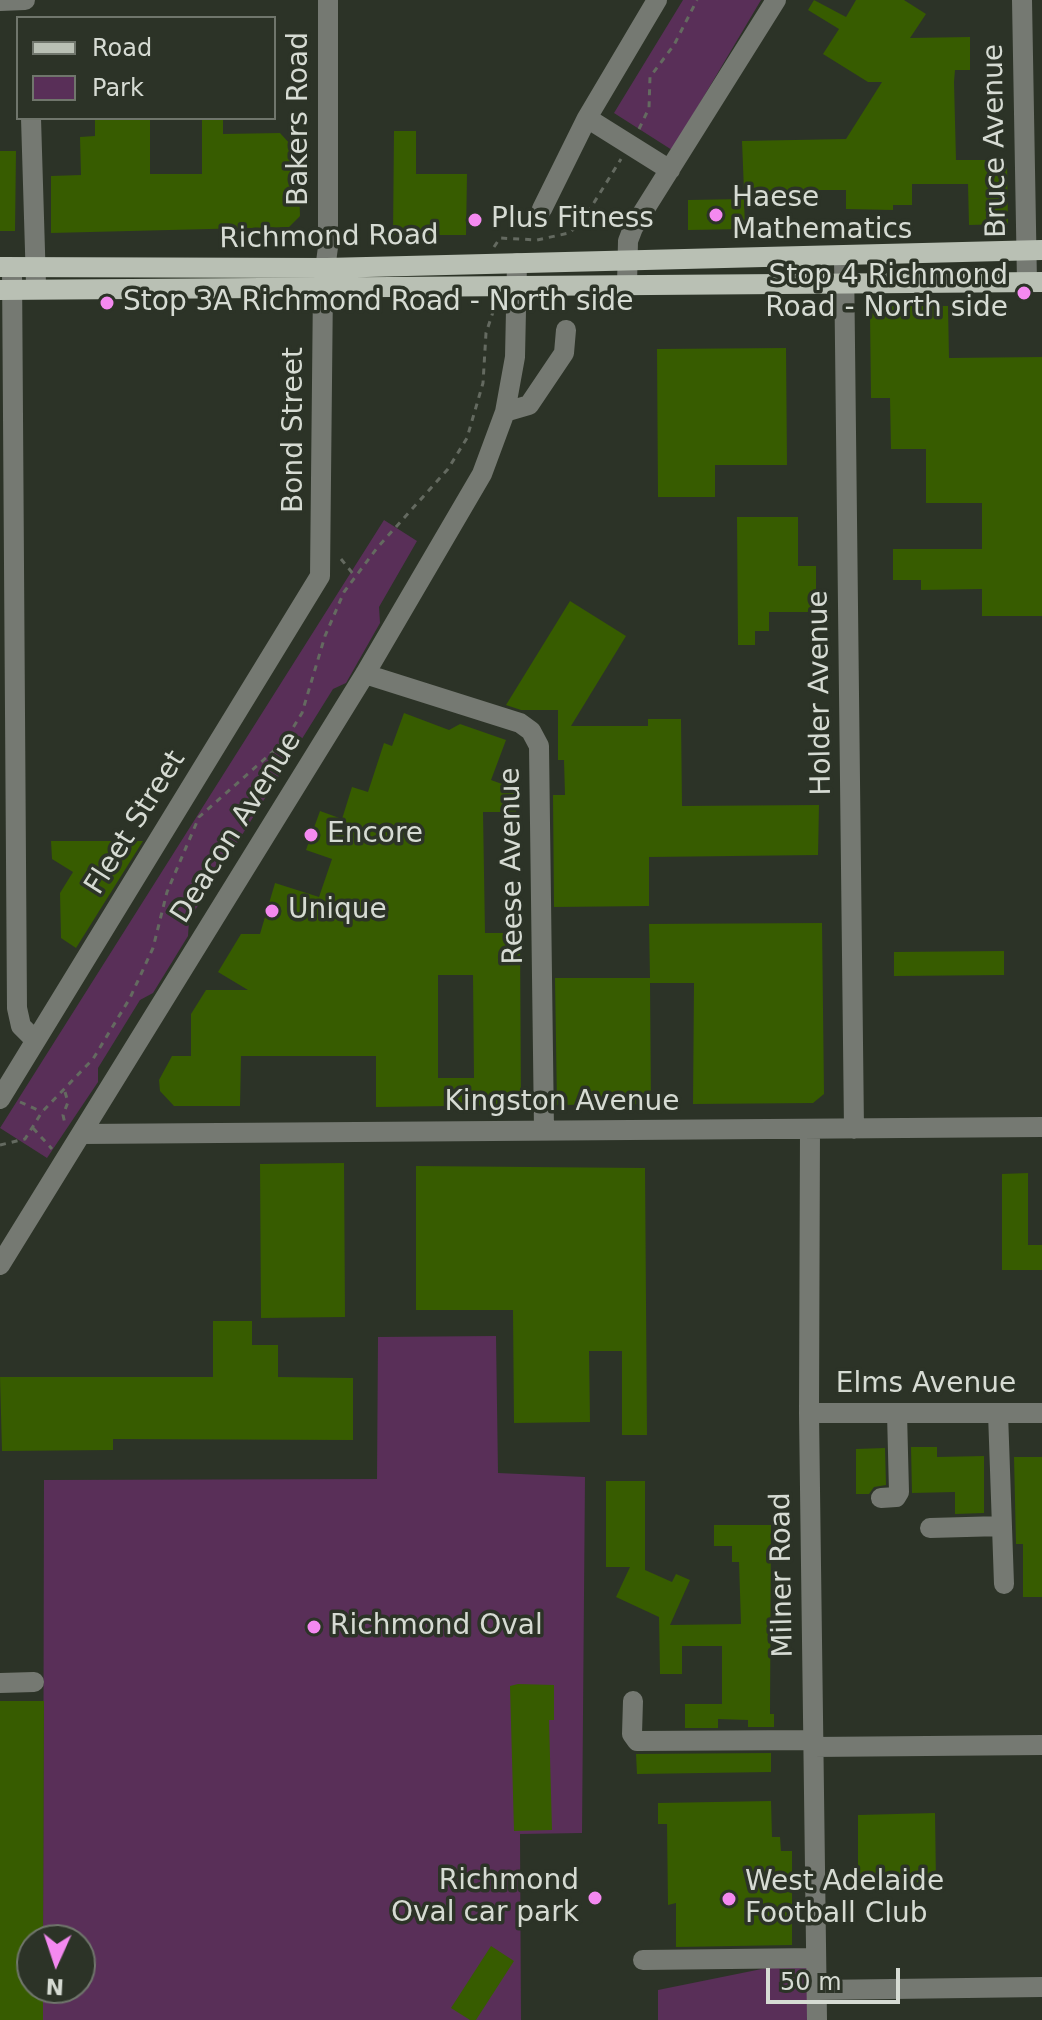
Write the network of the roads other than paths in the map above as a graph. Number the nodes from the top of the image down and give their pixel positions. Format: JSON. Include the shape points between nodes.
{"nodes":[{"id":1,"x":26,"y":0,"type":"edge"},
{"id":2,"x":328,"y":0,"type":"edge"},
{"id":3,"x":657,"y":0,"type":"edge"},
{"id":4,"x":776,"y":0,"type":"edge"},
{"id":5,"x":1022,"y":0,"type":"edge"},
{"id":6,"x":0,"y":1,"type":"edge"},
{"id":7,"x":587,"y":118,"type":"junction"},
{"id":8,"x":31,"y":120,"type":"edge"},
{"id":9,"x":670,"y":170,"type":"junction"},
{"id":10,"x":542,"y":209,"type":"dead end"},
{"id":11,"x":1034,"y":250,"type":"edge"},
{"id":12,"x":844,"y":257,"type":"junction"},
{"id":13,"x":627,"y":262,"type":"junction"},
{"id":14,"x":517,"y":263,"type":"junction"},
{"id":15,"x":6,"y":267,"type":"edge"},
{"id":16,"x":325,"y":276,"type":"junction"},
{"id":17,"x":36,"y":278,"type":"junction"},
{"id":18,"x":845,"y":282,"type":"junction"},
{"id":19,"x":1034,"y":282,"type":"edge"},
{"id":20,"x":627,"y":285,"type":"junction"},
{"id":21,"x":516,"y":287,"type":"junction"},
{"id":22,"x":6,"y":290,"type":"edge"},
{"id":23,"x":566,"y":330,"type":"dead end"},
{"id":24,"x":505,"y":412,"type":"junction"},
{"id":25,"x":320,"y":576,"type":"joint"},
{"id":26,"x":365,"y":674,"type":"junction"},
{"id":27,"x":8,"y":888,"type":"edge"},
{"id":28,"x":35,"y":1040,"type":"junction"},
{"id":29,"x":2,"y":1096,"type":"edge"},
{"id":30,"x":1042,"y":1127,"type":"edge"},
{"id":31,"x":810,"y":1129,"type":"junction"},
{"id":32,"x":854,"y":1129,"type":"junction"},
{"id":33,"x":544,"y":1130,"type":"junction"},
{"id":34,"x":82,"y":1134,"type":"junction"},
{"id":35,"x":0,"y":1265,"type":"edge"},
{"id":36,"x":809,"y":1413,"type":"junction"},
{"id":37,"x":897,"y":1413,"type":"junction"},
{"id":38,"x":998,"y":1413,"type":"junction"},
{"id":39,"x":1042,"y":1413,"type":"edge"},
{"id":40,"x":881,"y":1498,"type":"dead end"},
{"id":41,"x":1002,"y":1526,"type":"junction"},
{"id":42,"x":930,"y":1528,"type":"dead end"},
{"id":43,"x":1004,"y":1584,"type":"dead end"},
{"id":44,"x":34,"y":1682,"type":"dead end"},
{"id":45,"x":0,"y":1683,"type":"edge"},
{"id":46,"x":633,"y":1701,"type":"dead end"},
{"id":47,"x":813,"y":1743,"type":"junction"},
{"id":48,"x":1042,"y":1745,"type":"edge"},
{"id":49,"x":816,"y":1958,"type":"junction"},
{"id":50,"x":643,"y":1960,"type":"dead end"},
{"id":51,"x":1042,"y":1987,"type":"edge"},
{"id":52,"x":817,"y":1990,"type":"junction"},
{"id":53,"x":817,"y":2020,"type":"edge"}],
"edges":[{"from":1,"to":6,"type":"street"},
{"from":2,"to":16,"type":"street","name":"Bakers Road"},
{"from":3,"to":7,"type":"street"},
{"from":4,"to":9,"type":"street"},
{"from":5,"to":11,"type":"street","name":"Bruce Avenue"},
{"from":7,"to":9,"type":"street"},
{"from":7,"to":10,"type":"street"},
{"from":8,"to":17,"type":"street"},
{"from":9,"to":13,"type":"street","via":[[633,228]]},
{"from":11,"to":12,"type":"main road","name":"Richmond Road"},
{"from":11,"to":19,"type":"street","name":"Bruce Avenue"},
{"from":12,"to":13,"type":"main road","name":"Richmond Road"},
{"from":12,"to":18,"type":"street","name":"Holder Avenue"},
{"from":13,"to":14,"type":"main road","name":"Richmond Road"},
{"from":13,"to":20,"type":"street"},
{"from":14,"to":16,"type":"main road","name":"Richmond Road"},
{"from":14,"to":21,"type":"street","name":"Deacon Avenue"},
{"from":15,"to":17,"type":"main road","name":"Richmond Road"},
{"from":15,"to":22,"type":"street"},
{"from":16,"to":17,"type":"main road","name":"Richmond Road"},
{"from":16,"to":21,"type":"main road","name":"Richmond Road"},
{"from":16,"to":25,"type":"street","name":"Bond Street"},
{"from":17,"to":22,"type":"main road","name":"Richmond Road"},
{"from":18,"to":19,"type":"main road","name":"Richmond Road"},
{"from":18,"to":20,"type":"main road","name":"Richmond Road"},
{"from":18,"to":32,"type":"street","name":"Holder Avenue"},
{"from":20,"to":21,"type":"main road","name":"Richmond Road"},
{"from":21,"to":24,"type":"street","name":"Deacon Avenue","via":[[515,357]]},
{"from":22,"to":27,"type":"street"},
{"from":23,"to":24,"type":"street","via":[[564,353],[529,405]]},
{"from":24,"to":26,"type":"street","name":"Deacon Avenue","via":[[482,474]]},
{"from":25,"to":28,"type":"street","name":"Fleet Street"},
{"from":26,"to":33,"type":"street","name":"Reese Avenue","via":[[520,723],[539,746]]},
{"from":26,"to":34,"type":"street","name":"Deacon Avenue"},
{"from":27,"to":28,"type":"street","via":[[17,1011],[25,1033]]},
{"from":28,"to":29,"type":"street","name":"Fleet Street"},
{"from":30,"to":32,"type":"street","name":"Kingston Avenue"},
{"from":31,"to":32,"type":"street","name":"Kingston Avenue"},
{"from":31,"to":33,"type":"street","name":"Kingston Avenue"},
{"from":31,"to":36,"type":"street","name":"Milner Road"},
{"from":33,"to":34,"type":"street","name":"Kingston Avenue"},
{"from":34,"to":35,"type":"street","name":"Deacon Avenue"},
{"from":36,"to":37,"type":"street","name":"Elms Avenue"},
{"from":36,"to":47,"type":"street","name":"Milner Road"},
{"from":37,"to":38,"type":"street","name":"Elms Avenue"},
{"from":37,"to":40,"type":"street","via":[[899,1492]]},
{"from":38,"to":39,"type":"street","name":"Elms Avenue"},
{"from":38,"to":41,"type":"street"},
{"from":41,"to":42,"type":"street"},
{"from":41,"to":43,"type":"street"},
{"from":44,"to":45,"type":"street"},
{"from":46,"to":47,"type":"street","via":[[632,1734],[637,1741]]},
{"from":47,"to":48,"type":"street"},
{"from":47,"to":49,"type":"street","name":"Milner Road"},
{"from":49,"to":50,"type":"street"},
{"from":49,"to":52,"type":"street","name":"Milner Road"},
{"from":51,"to":52,"type":"street"},
{"from":52,"to":53,"type":"street","name":"Milner Road"}]}
